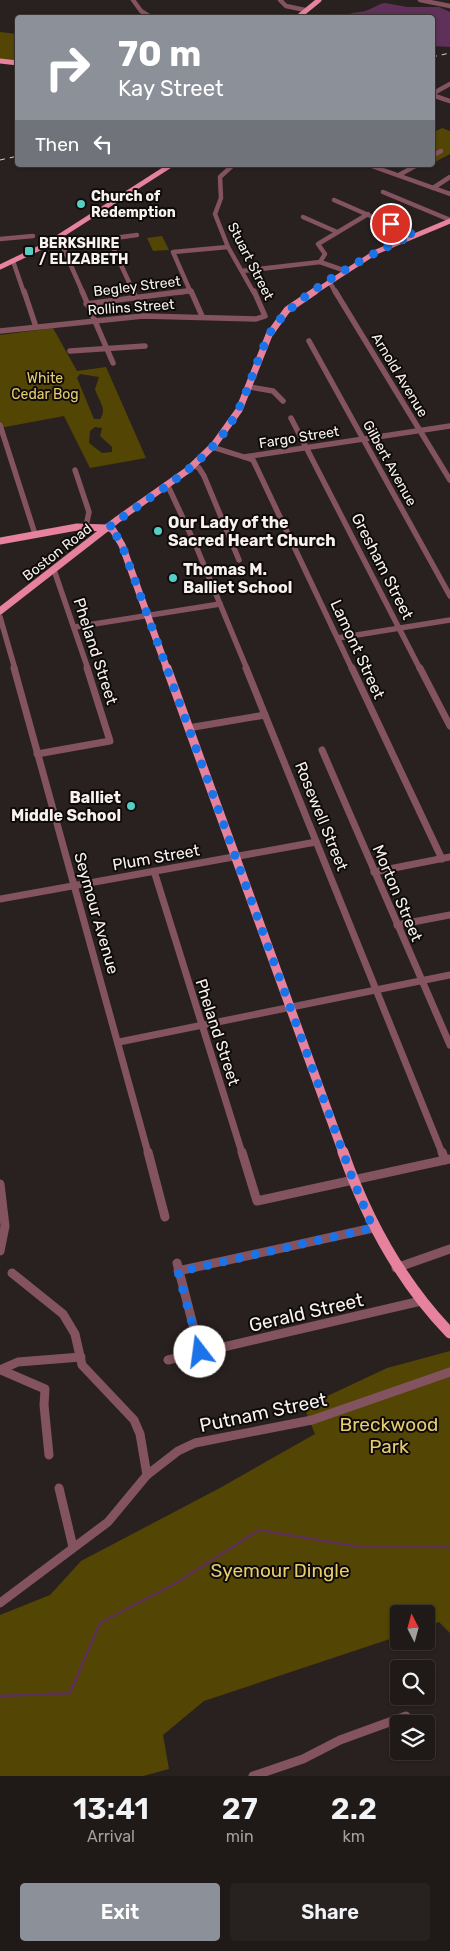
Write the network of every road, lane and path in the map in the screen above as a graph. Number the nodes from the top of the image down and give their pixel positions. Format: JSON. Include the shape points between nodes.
{"nodes":[{"id":1,"x":133,"y":0,"type":"edge"},
{"id":2,"x":280,"y":0,"type":"edge"},
{"id":3,"x":319,"y":0,"type":"edge"},
{"id":4,"x":420,"y":0,"type":"edge"},
{"id":5,"x":450,"y":6,"type":"edge"},
{"id":6,"x":305,"y":10,"type":"junction"},
{"id":7,"x":147,"y":15,"type":"edge"},
{"id":8,"x":300,"y":15,"type":"edge"},
{"id":9,"x":0,"y":61,"type":"edge"},
{"id":10,"x":15,"y":63,"type":"edge"},
{"id":11,"x":450,"y":84,"type":"edge"},
{"id":12,"x":435,"y":93,"type":"edge"},
{"id":13,"x":435,"y":96,"type":"edge"},
{"id":14,"x":450,"y":101,"type":"edge"},
{"id":15,"x":441,"y":151,"type":"dead end"},
{"id":16,"x":435,"y":154,"type":"edge"},
{"id":17,"x":168,"y":167,"type":"edge"},
{"id":18,"x":231,"y":167,"type":"edge"},
{"id":19,"x":375,"y":167,"type":"edge"},
{"id":20,"x":413,"y":167,"type":"edge"},
{"id":21,"x":399,"y":175,"type":"junction"},
{"id":22,"x":450,"y":177,"type":"edge"},
{"id":23,"x":433,"y":188,"type":"junction"},
{"id":24,"x":383,"y":192,"type":"dead end"},
{"id":25,"x":450,"y":194,"type":"edge"},
{"id":26,"x":334,"y":200,"type":"dead end"},
{"id":27,"x":368,"y":214,"type":"junction"},
{"id":28,"x":303,"y":217,"type":"dead end"},
{"id":29,"x":450,"y":221,"type":"edge"},
{"id":30,"x":337,"y":232,"type":"junction"},
{"id":31,"x":136,"y":234,"type":"dead end"},
{"id":32,"x":414,"y":235,"type":"junction"},
{"id":33,"x":33,"y":236,"type":"dead end"},
{"id":34,"x":0,"y":239,"type":"edge"},
{"id":35,"x":109,"y":239,"type":"junction"},
{"id":36,"x":53,"y":241,"type":"junction"},
{"id":37,"x":62,"y":245,"type":"junction"},
{"id":38,"x":228,"y":247,"type":"junction"},
{"id":39,"x":13,"y":261,"type":"junction"},
{"id":40,"x":320,"y":262,"type":"junction"},
{"id":41,"x":0,"y":267,"type":"edge"},
{"id":42,"x":242,"y":271,"type":"junction"},
{"id":43,"x":346,"y":271,"type":"junction"},
{"id":44,"x":329,"y":281,"type":"junction"},
{"id":45,"x":191,"y":291,"type":"junction"},
{"id":46,"x":136,"y":298,"type":"junction"},
{"id":47,"x":86,"y":304,"type":"junction"},
{"id":48,"x":202,"y":316,"type":"junction"},
{"id":49,"x":264,"y":317,"type":"joint"},
{"id":50,"x":94,"y":320,"type":"junction"},
{"id":51,"x":36,"y":327,"type":"junction"},
{"id":52,"x":0,"y":331,"type":"edge"},
{"id":53,"x":310,"y":341,"type":"dead end"},
{"id":54,"x":145,"y":346,"type":"dead end"},
{"id":55,"x":105,"y":347,"type":"junction"},
{"id":56,"x":70,"y":351,"type":"dead end"},
{"id":57,"x":113,"y":363,"type":"dead end"},
{"id":58,"x":250,"y":387,"type":"junction"},
{"id":59,"x":283,"y":401,"type":"dead end"},
{"id":60,"x":291,"y":418,"type":"dead end"},
{"id":61,"x":0,"y":426,"type":"edge"},
{"id":62,"x":450,"y":426,"type":"edge"},
{"id":63,"x":420,"y":430,"type":"junction"},
{"id":64,"x":364,"y":438,"type":"junction"},
{"id":65,"x":212,"y":447,"type":"junction"},
{"id":66,"x":306,"y":447,"type":"junction"},
{"id":67,"x":244,"y":457,"type":"junction"},
{"id":68,"x":193,"y":465,"type":"junction"},
{"id":69,"x":75,"y":470,"type":"dead end"},
{"id":70,"x":450,"y":480,"type":"edge"},
{"id":71,"x":167,"y":484,"type":"junction"},
{"id":72,"x":86,"y":526,"type":"junction"},
{"id":73,"x":108,"y":528,"type":"junction"},
{"id":74,"x":35,"y":534,"type":"junction"},
{"id":75,"x":0,"y":541,"type":"edge"},
{"id":76,"x":238,"y":560,"type":"dead end"},
{"id":77,"x":54,"y":570,"type":"junction"},
{"id":78,"x":450,"y":596,"type":"edge"},
{"id":79,"x":220,"y":604,"type":"junction"},
{"id":80,"x":0,"y":611,"type":"edge"},
{"id":81,"x":147,"y":616,"type":"junction"},
{"id":82,"x":0,"y":617,"type":"edge"},
{"id":83,"x":450,"y":620,"type":"edge"},
{"id":84,"x":75,"y":627,"type":"junction"},
{"id":85,"x":400,"y":629,"type":"junction"},
{"id":86,"x":338,"y":638,"type":"junction"},
{"id":87,"x":265,"y":715,"type":"junction"},
{"id":88,"x":450,"y":726,"type":"edge"},
{"id":89,"x":188,"y":728,"type":"junction"},
{"id":90,"x":322,"y":750,"type":"dead end"},
{"id":91,"x":37,"y":754,"type":"junction"},
{"id":92,"x":316,"y":842,"type":"junction"},
{"id":93,"x":235,"y":857,"type":"junction"},
{"id":94,"x":450,"y":857,"type":"edge"},
{"id":95,"x":442,"y":859,"type":"junction"},
{"id":96,"x":154,"y":871,"type":"junction"},
{"id":97,"x":374,"y":872,"type":"junction"},
{"id":98,"x":74,"y":886,"type":"junction"},
{"id":99,"x":0,"y":899,"type":"edge"},
{"id":100,"x":450,"y":915,"type":"edge"},
{"id":101,"x":397,"y":925,"type":"junction"},
{"id":102,"x":450,"y":976,"type":"edge"},
{"id":103,"x":421,"y":981,"type":"junction"},
{"id":104,"x":378,"y":989,"type":"junction"},
{"id":105,"x":290,"y":1008,"type":"junction"},
{"id":106,"x":201,"y":1025,"type":"junction"},
{"id":107,"x":119,"y":1042,"type":"junction"},
{"id":108,"x":450,"y":1045,"type":"edge"},
{"id":109,"x":448,"y":1159,"type":"edge"},
{"id":110,"x":353,"y":1180,"type":"junction"},
{"id":111,"x":0,"y":1184,"type":"edge"},
{"id":112,"x":164,"y":1216,"type":"dead end"},
{"id":113,"x":373,"y":1228,"type":"junction"},
{"id":114,"x":450,"y":1249,"type":"edge"},
{"id":115,"x":0,"y":1251,"type":"edge"},
{"id":116,"x":396,"y":1268,"type":"junction"},
{"id":117,"x":12,"y":1273,"type":"dead end"},
{"id":118,"x":421,"y":1300,"type":"junction"},
{"id":119,"x":450,"y":1333,"type":"edge"},
{"id":120,"x":200,"y":1352,"type":"junction"},
{"id":121,"x":81,"y":1357,"type":"junction"},
{"id":122,"x":168,"y":1360,"type":"dead end"},
{"id":123,"x":1,"y":1370,"type":"edge"},
{"id":124,"x":450,"y":1372,"type":"edge"},
{"id":125,"x":49,"y":1455,"type":"dead end"},
{"id":126,"x":146,"y":1475,"type":"junction"},
{"id":127,"x":59,"y":1488,"type":"dead end"},
{"id":128,"x":73,"y":1547,"type":"junction"},
{"id":129,"x":0,"y":1603,"type":"edge"},
{"id":130,"x":390,"y":1722,"type":"edge"},
{"id":131,"x":253,"y":1776,"type":"edge"}],
"edges":[{"from":1,"to":7,"type":"street"},
{"from":2,"to":6,"type":"street","via":[[286,6]]},
{"from":3,"to":6,"type":"main road"},
{"from":4,"to":5,"type":"street"},
{"from":6,"to":8,"type":"main road"},
{"from":9,"to":10,"type":"main road"},
{"from":11,"to":12,"type":"street"},
{"from":13,"to":14,"type":"street"},
{"from":15,"to":16,"type":"street"},
{"from":17,"to":36,"type":"main road"},
{"from":18,"to":38,"type":"street","name":"Stuart Street","via":[[220,176],[222,198],[215,214]]},
{"from":19,"to":21,"type":"street"},
{"from":20,"to":21,"type":"street"},
{"from":21,"to":23,"type":"street"},
{"from":22,"to":23,"type":"street"},
{"from":23,"to":25,"type":"street"},
{"from":24,"to":29,"type":"street"},
{"from":26,"to":27,"type":"street"},
{"from":27,"to":30,"type":"street"},
{"from":27,"to":32,"type":"street"},
{"from":28,"to":30,"type":"street"},
{"from":29,"to":32,"type":"main road","name":"Boston Road"},
{"from":30,"to":40,"type":"street","via":[[318,244],[325,254]]},
{"from":31,"to":35,"type":"street"},
{"from":32,"to":43,"type":"main road","name":"Boston Road","via":[[376,252]]},
{"from":33,"to":34,"type":"street"},
{"from":35,"to":37,"type":"street"},
{"from":35,"to":46,"type":"street"},
{"from":36,"to":37,"type":"street"},
{"from":36,"to":39,"type":"main road"},
{"from":37,"to":47,"type":"street"},
{"from":38,"to":42,"type":"street","name":"Stuart Street"},
{"from":38,"to":45,"type":"street","via":[[173,252]]},
{"from":39,"to":41,"type":"main road"},
{"from":39,"to":51,"type":"street"},
{"from":40,"to":42,"type":"street"},
{"from":40,"to":43,"type":"street"},
{"from":42,"to":49,"type":"street","name":"Stuart Street","via":[[262,306]]},
{"from":43,"to":44,"type":"main road","name":"Boston Road"},
{"from":44,"to":58,"type":"main road","name":"Boston Road","via":[[295,303],[277,322]]},
{"from":44,"to":63,"type":"street","name":"Arnold Avenue"},
{"from":45,"to":46,"type":"street","name":"Begley Street"},
{"from":45,"to":48,"type":"street"},
{"from":46,"to":47,"type":"street","name":"Begley Street"},
{"from":47,"to":50,"type":"street"},
{"from":48,"to":49,"type":"street","name":"Rollins Street"},
{"from":48,"to":50,"type":"street","name":"Rollins Street"},
{"from":50,"to":51,"type":"street","name":"Rollins Street"},
{"from":50,"to":55,"type":"street"},
{"from":51,"to":52,"type":"street","name":"Rollins Street"},
{"from":53,"to":64,"type":"street","name":"Gilbert Avenue"},
{"from":54,"to":55,"type":"street"},
{"from":55,"to":56,"type":"street"},
{"from":55,"to":57,"type":"street"},
{"from":58,"to":59,"type":"street","via":[[272,389]]},
{"from":58,"to":65,"type":"main road","name":"Boston Road","via":[[236,415]]},
{"from":60,"to":66,"type":"street","name":"Gresham Street"},
{"from":61,"to":74,"type":"street"},
{"from":62,"to":63,"type":"street","name":"Fargo Street"},
{"from":63,"to":64,"type":"street","name":"Fargo Street"},
{"from":63,"to":70,"type":"street","name":"Arnold Avenue"},
{"from":64,"to":66,"type":"street","name":"Fargo Street"},
{"from":64,"to":78,"type":"street","name":"Gilbert Avenue"},
{"from":65,"to":67,"type":"street","name":"Fargo Street"},
{"from":65,"to":68,"type":"main road","name":"Boston Road"},
{"from":66,"to":67,"type":"street","name":"Fargo Street"},
{"from":66,"to":85,"type":"street","name":"Gresham Street"},
{"from":67,"to":86,"type":"street","name":"Lamont Street","via":[[253,460]]},
{"from":68,"to":71,"type":"main road","name":"Boston Road"},
{"from":68,"to":76,"type":"street","via":[[200,468],[204,476]]},
{"from":69,"to":72,"type":"street","via":[[89,512]]},
{"from":71,"to":73,"type":"main road","name":"Boston Road"},
{"from":71,"to":79,"type":"street","name":"Rosewell Street"},
{"from":72,"to":73,"type":"main road"},
{"from":72,"to":74,"type":"main road"},
{"from":73,"to":77,"type":"main road","name":"Boston Road"},
{"from":73,"to":81,"type":"main road","via":[[118,536]]},
{"from":74,"to":75,"type":"main road"},
{"from":77,"to":80,"type":"main road","name":"Boston Road"},
{"from":77,"to":84,"type":"street","name":"Pheland Street"},
{"from":79,"to":81,"type":"street"},
{"from":79,"to":87,"type":"street","name":"Rosewell Street"},
{"from":81,"to":84,"type":"street"},
{"from":81,"to":89,"type":"main road"},
{"from":82,"to":91,"type":"street","name":"Seymour Avenue"},
{"from":83,"to":85,"type":"street"},
{"from":84,"to":91,"type":"street","name":"Pheland Street","via":[[110,741]]},
{"from":85,"to":86,"type":"street"},
{"from":85,"to":88,"type":"street","name":"Gresham Street"},
{"from":86,"to":95,"type":"street","name":"Lamont Street"},
{"from":87,"to":89,"type":"street"},
{"from":87,"to":92,"type":"street","name":"Rosewell Street"},
{"from":89,"to":93,"type":"main road"},
{"from":90,"to":97,"type":"street","name":"Morton Street"},
{"from":91,"to":98,"type":"street","name":"Seymour Avenue"},
{"from":92,"to":93,"type":"street","name":"Plum Street"},
{"from":92,"to":104,"type":"street","name":"Rosewell Street"},
{"from":93,"to":96,"type":"street","name":"Plum Street"},
{"from":93,"to":105,"type":"main road"},
{"from":94,"to":95,"type":"street"},
{"from":95,"to":97,"type":"street"},
{"from":96,"to":98,"type":"street","name":"Plum Street"},
{"from":96,"to":106,"type":"street","name":"Pheland Street"},
{"from":97,"to":101,"type":"street","name":"Morton Street"},
{"from":98,"to":99,"type":"street","name":"Plum Street"},
{"from":98,"to":107,"type":"street","name":"Seymour Avenue"},
{"from":100,"to":101,"type":"street"},
{"from":101,"to":103,"type":"street","name":"Morton Street"},
{"from":102,"to":103,"type":"street"},
{"from":103,"to":104,"type":"street"},
{"from":103,"to":108,"type":"street","name":"Morton Street"},
{"from":104,"to":105,"type":"street"},
{"from":104,"to":109,"type":"street","name":"Rosewell Street"},
{"from":105,"to":106,"type":"street"},
{"from":105,"to":110,"type":"main road"},
{"from":106,"to":107,"type":"street"},
{"from":106,"to":110,"type":"street","name":"Pheland Street","via":[[257,1201]]},
{"from":107,"to":112,"type":"street","name":"Seymour Avenue"},
{"from":109,"to":110,"type":"street"},
{"from":110,"to":113,"type":"main road"},
{"from":111,"to":115,"type":"street","via":[[4,1208]]},
{"from":113,"to":116,"type":"main road"},
{"from":113,"to":120,"type":"street","via":[[177,1267]]},
{"from":114,"to":116,"type":"street"},
{"from":116,"to":118,"type":"main road"},
{"from":117,"to":121,"type":"street","via":[[63,1314],[75,1334]]},
{"from":118,"to":119,"type":"main road"},
{"from":118,"to":120,"type":"street","name":"Gerald Street"},
{"from":120,"to":122,"type":"street","name":"Gerald Street"},
{"from":121,"to":123,"type":"street","via":[[18,1362]]},
{"from":121,"to":126,"type":"street","via":[[82,1365],[138,1426]]},
{"from":123,"to":125,"type":"street","via":[[45,1389]]},
{"from":124,"to":126,"type":"street","name":"Putnam Street","via":[[312,1420],[195,1443],[178,1451]]},
{"from":126,"to":128,"type":"street","name":"Putnam Street","via":[[113,1517]]},
{"from":127,"to":128,"type":"street"},
{"from":128,"to":129,"type":"street","name":"Putnam Street"},
{"from":130,"to":131,"type":"street","via":[[340,1740],[303,1759]]}]}
